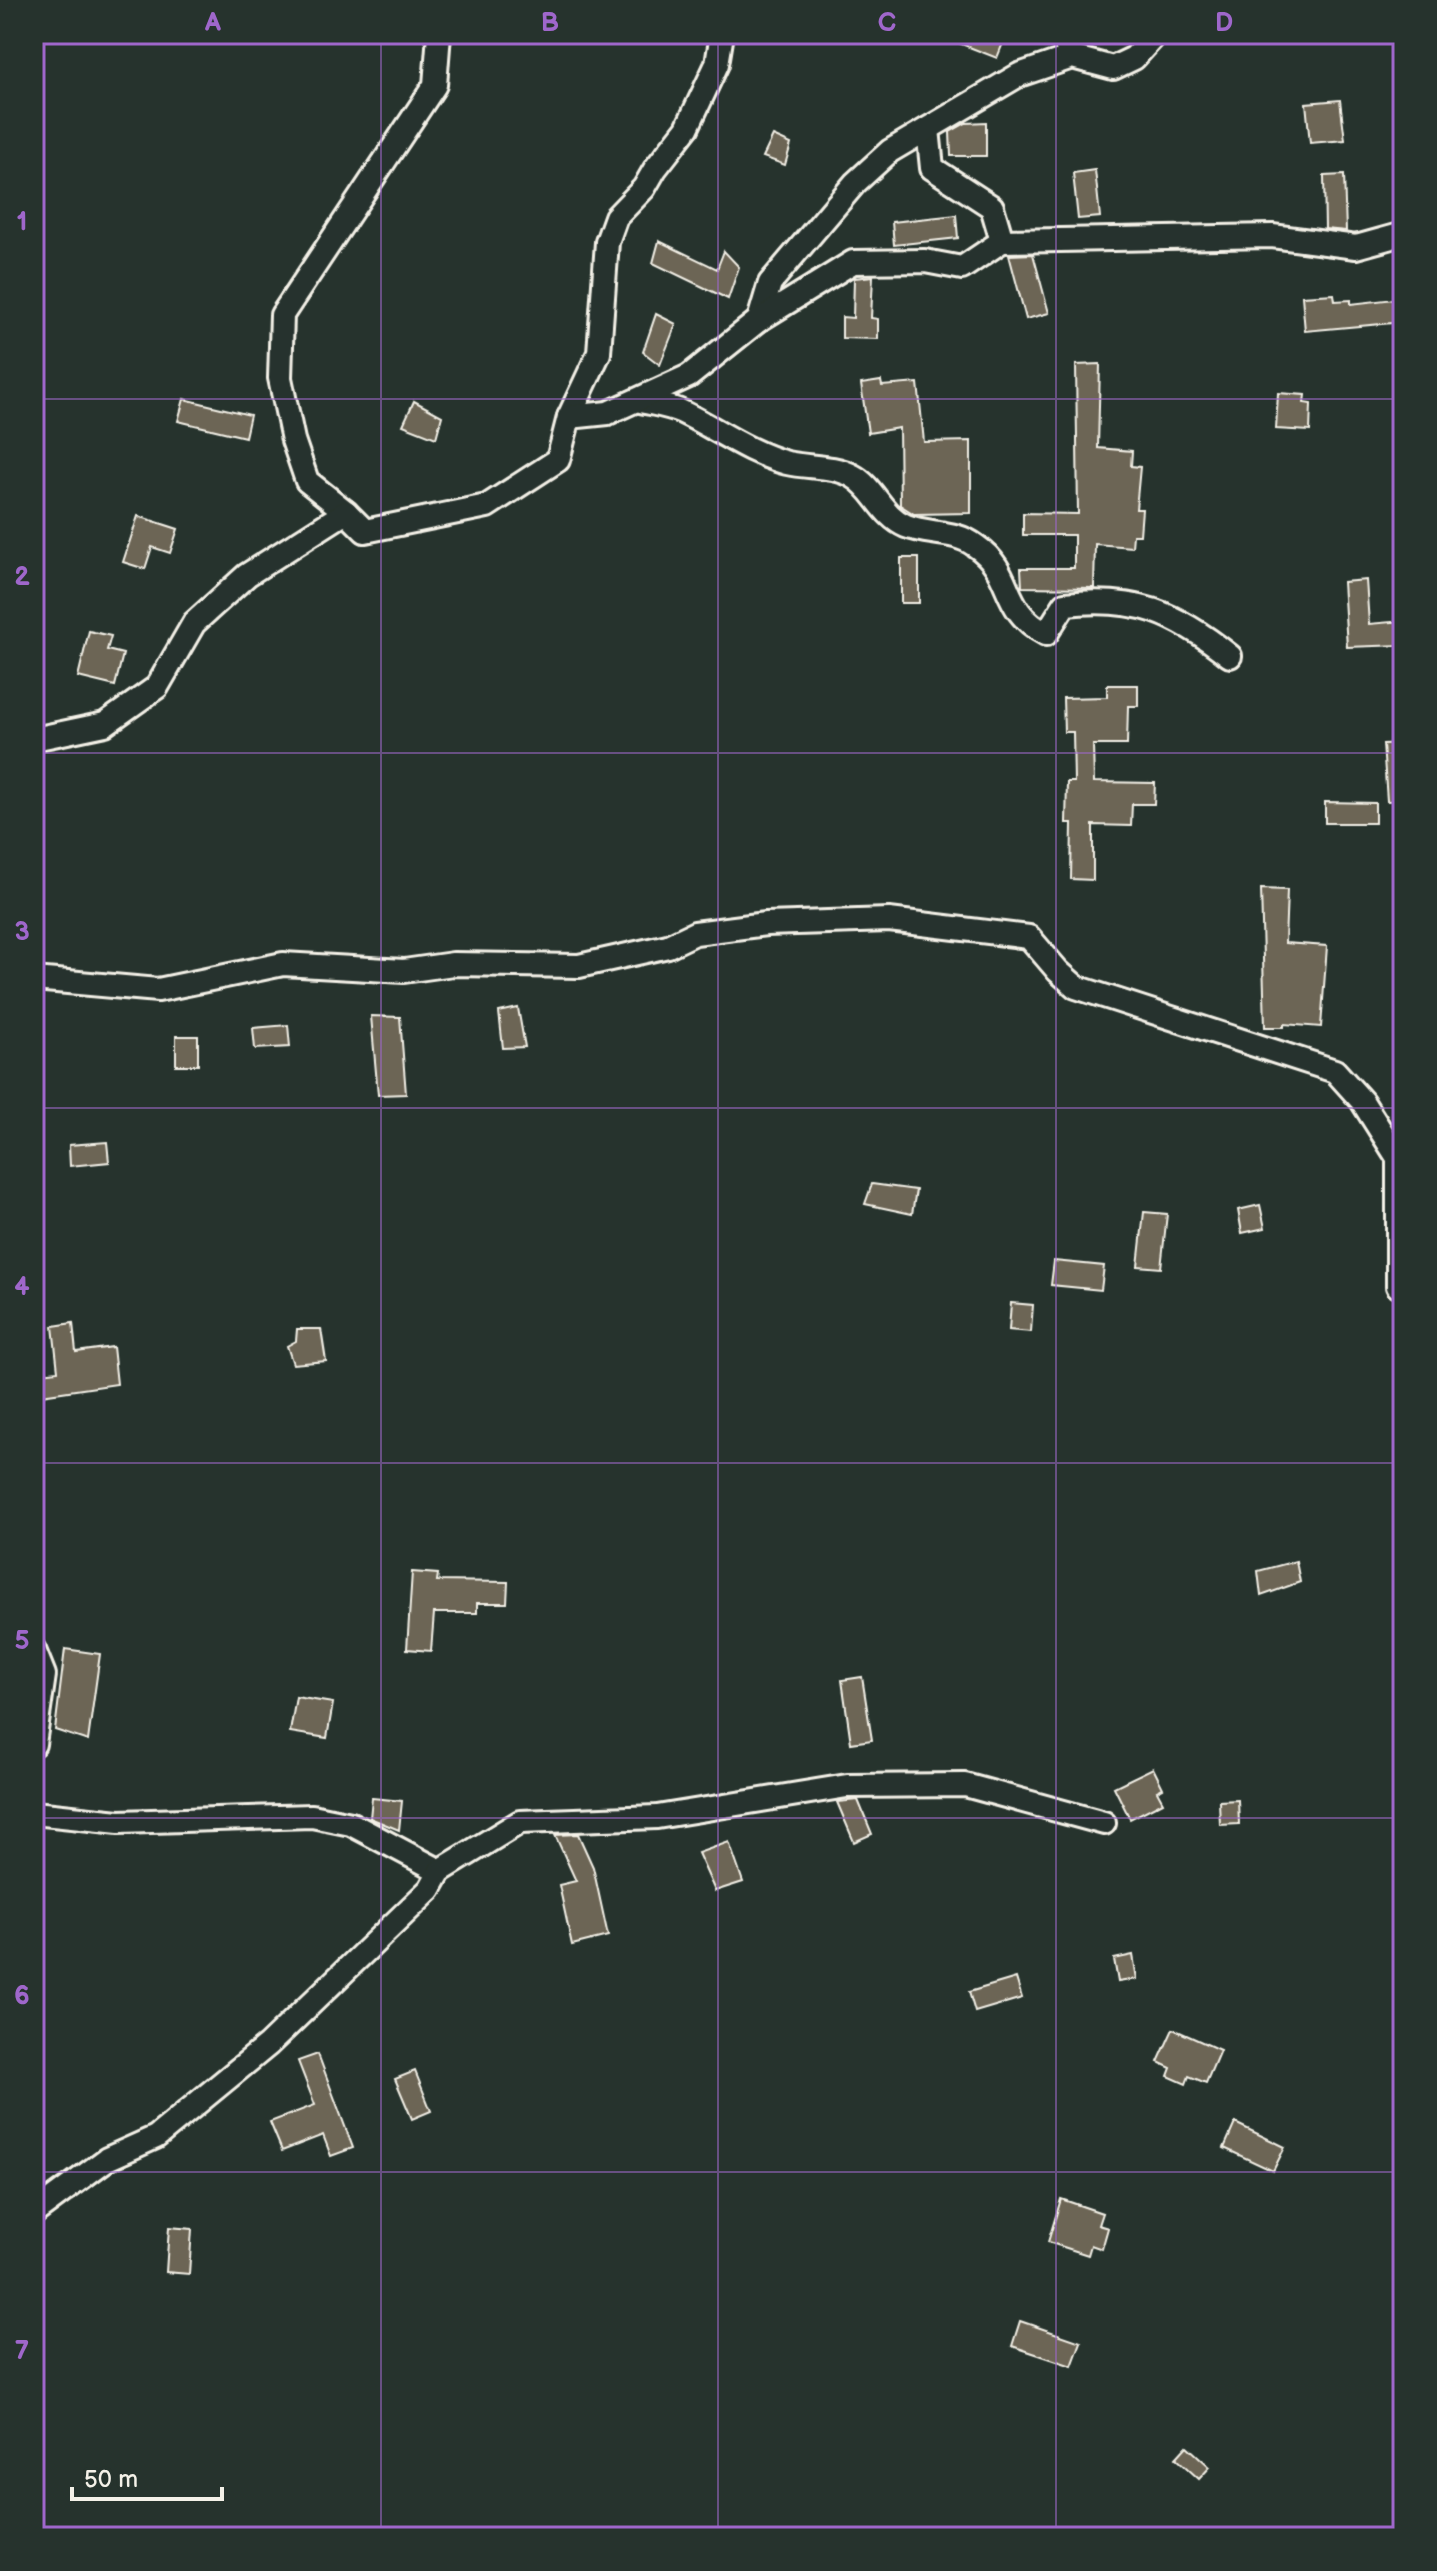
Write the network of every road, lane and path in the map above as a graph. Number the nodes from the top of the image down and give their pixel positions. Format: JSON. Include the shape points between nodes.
{"nodes":[{"id":1,"x":439,"y":34,"type":"edge"},
{"id":2,"x":722,"y":34,"type":"edge"},
{"id":3,"x":1061,"y":34,"type":"edge"},
{"id":4,"x":1156,"y":34,"type":"edge"},
{"id":5,"x":1072,"y":57,"type":"junction"},
{"id":6,"x":928,"y":129,"type":"junction"},
{"id":7,"x":1403,"y":234,"type":"edge"},
{"id":8,"x":1002,"y":241,"type":"junction"},
{"id":9,"x":759,"y":320,"type":"junction"},
{"id":10,"x":641,"y":401,"type":"junction"},
{"id":11,"x":569,"y":417,"type":"junction"},
{"id":12,"x":346,"y":512,"type":"junction"},
{"id":13,"x":1230,"y":656,"type":"dead end"},
{"id":14,"x":34,"y":739,"type":"edge"},
{"id":15,"x":34,"y":979,"type":"edge"},
{"id":16,"x":1398,"y":1286,"type":"dead end"},
{"id":17,"x":34,"y":1650,"type":"edge"},
{"id":18,"x":34,"y":1744,"type":"edge"},
{"id":19,"x":34,"y":1813,"type":"edge"},
{"id":20,"x":1104,"y":1823,"type":"dead end"},
{"id":21,"x":440,"y":1871,"type":"junction"},
{"id":22,"x":34,"y":2213,"type":"edge"}],
"edges":[{"from":1,"to":12,"type":"street","via":[[435,85],[282,315],[280,378],[293,440],[307,481]]},
{"from":2,"to":11,"type":"street","via":[[717,64],[687,128],[616,217],[607,242],[599,353]]},
{"from":3,"to":5,"type":"street"},
{"from":4,"to":5,"type":"street","via":[[1134,58],[1113,68]]},
{"from":5,"to":6,"type":"street","via":[[1019,75]]},
{"from":6,"to":8,"type":"street","via":[[932,168],[992,207]]},
{"from":6,"to":9,"type":"street","via":[[890,151],[855,183],[770,283]]},
{"from":7,"to":8,"type":"street","via":[[1356,247],[1272,236]]},
{"from":8,"to":9,"type":"street","via":[[962,268],[925,261],[853,262]]},
{"from":9,"to":10,"type":"street","via":[[689,376]]},
{"from":10,"to":11,"type":"street","via":[[608,413]]},
{"from":10,"to":13,"type":"street","via":[[680,411],[728,439],[787,463],[855,477],[907,526],[945,532],[978,547],[1002,572],[1011,602],[1025,623],[1046,634],[1065,604],[1143,606],[1192,625]]},
{"from":11,"to":12,"type":"street","via":[[558,460],[487,506],[365,531]]},
{"from":12,"to":14,"type":"street","via":[[247,575],[194,623],[157,687],[105,724]]},
{"from":15,"to":16,"type":"street","via":[[158,990],[283,964],[404,971],[453,964],[579,966],[668,946],[695,933],[766,924],[889,920],[1029,937],[1058,971],[1088,992],[1335,1071],[1362,1101],[1398,1158]]},
{"from":17,"to":18,"type":"street","via":[[44,1675]]},
{"from":19,"to":21,"type":"street","via":[[119,1822],[312,1816],[351,1824]]},
{"from":20,"to":21,"type":"street","via":[[965,1785],[847,1786],[657,1817],[520,1822]]},
{"from":21,"to":22,"type":"street","via":[[430,1889],[268,2045],[156,2137],[107,2159]]}]}
